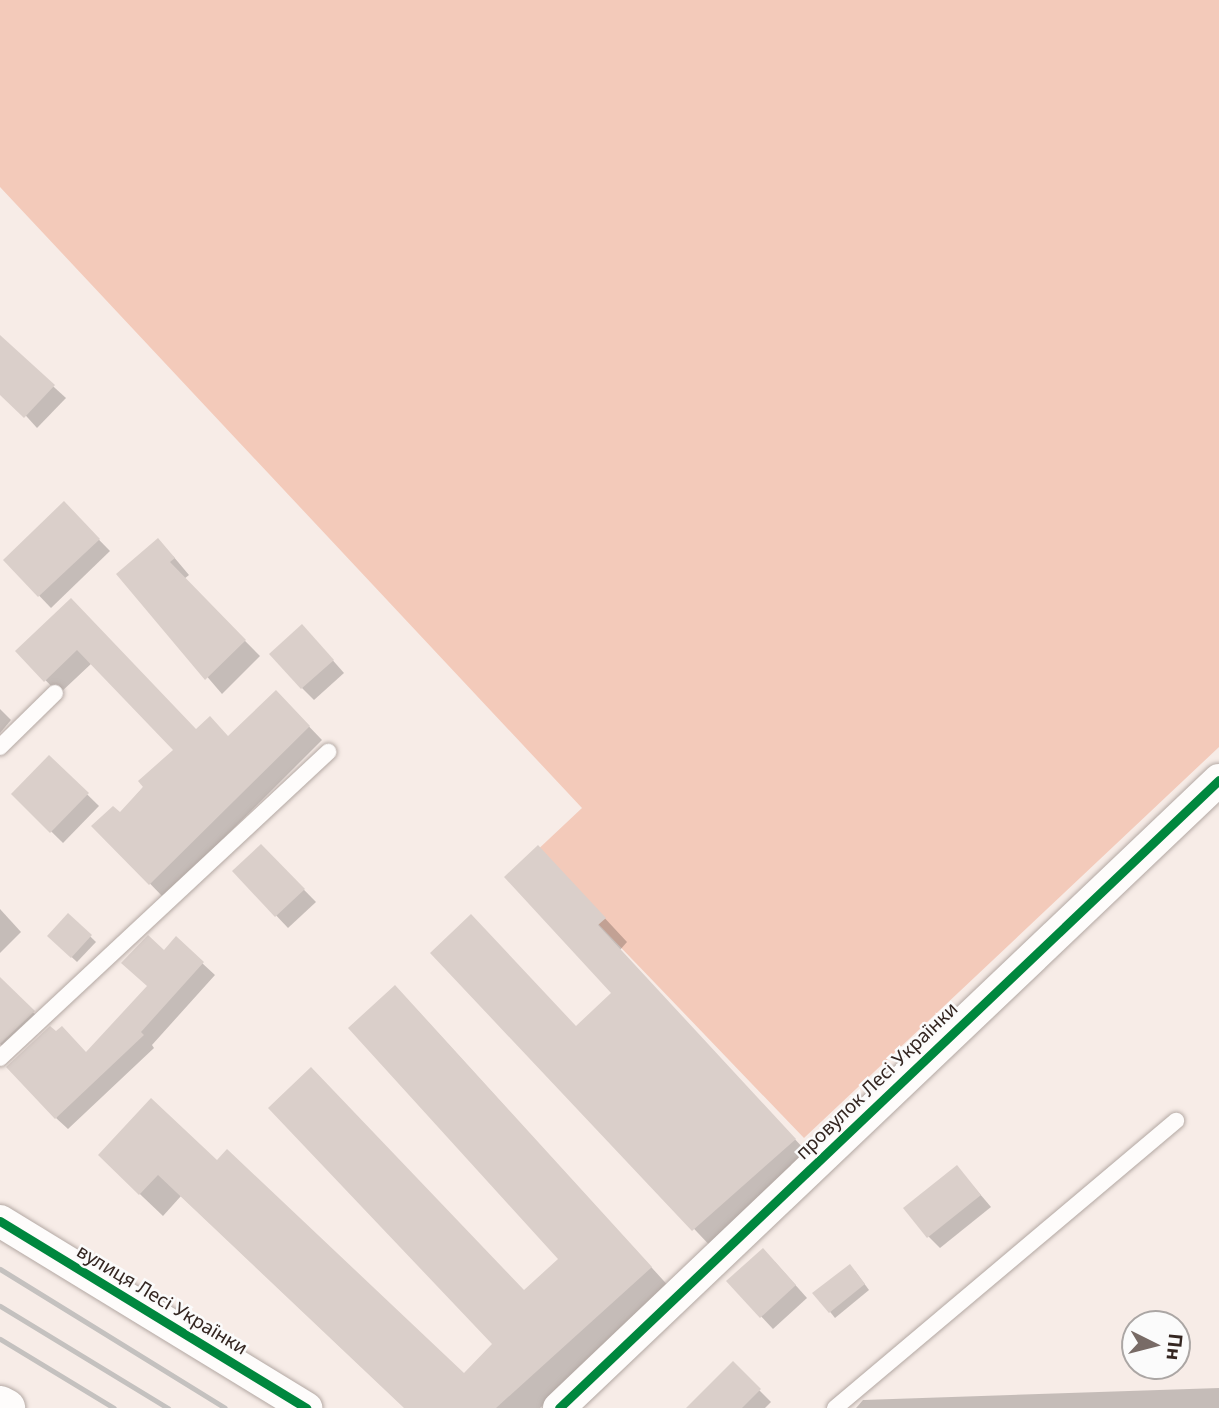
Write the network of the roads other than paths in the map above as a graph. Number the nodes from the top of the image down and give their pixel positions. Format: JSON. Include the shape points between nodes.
{"nodes":[{"id":1,"x":55,"y":693,"type":"dead end"},
{"id":2,"x":0,"y":747,"type":"edge"},
{"id":3,"x":328,"y":752,"type":"dead end"},
{"id":4,"x":1219,"y":780,"type":"edge"},
{"id":5,"x":0,"y":1058,"type":"edge"},
{"id":6,"x":1176,"y":1121,"type":"dead end"},
{"id":7,"x":0,"y":1221,"type":"edge"},
{"id":8,"x":0,"y":1405,"type":"edge"},
{"id":9,"x":6,"y":1408,"type":"edge"},
{"id":10,"x":306,"y":1408,"type":"edge"},
{"id":11,"x":559,"y":1408,"type":"edge"},
{"id":12,"x":835,"y":1408,"type":"edge"}],
"edges":[{"from":1,"to":2,"type":"lane"},
{"from":3,"to":5,"type":"lane"},
{"from":4,"to":11,"type":"street","name":"провулок Лесі Українки"},
{"from":6,"to":12,"type":"lane"},
{"from":7,"to":10,"type":"street","name":"вулиця Лесі Українки"},
{"from":8,"to":9,"type":"street"}]}
